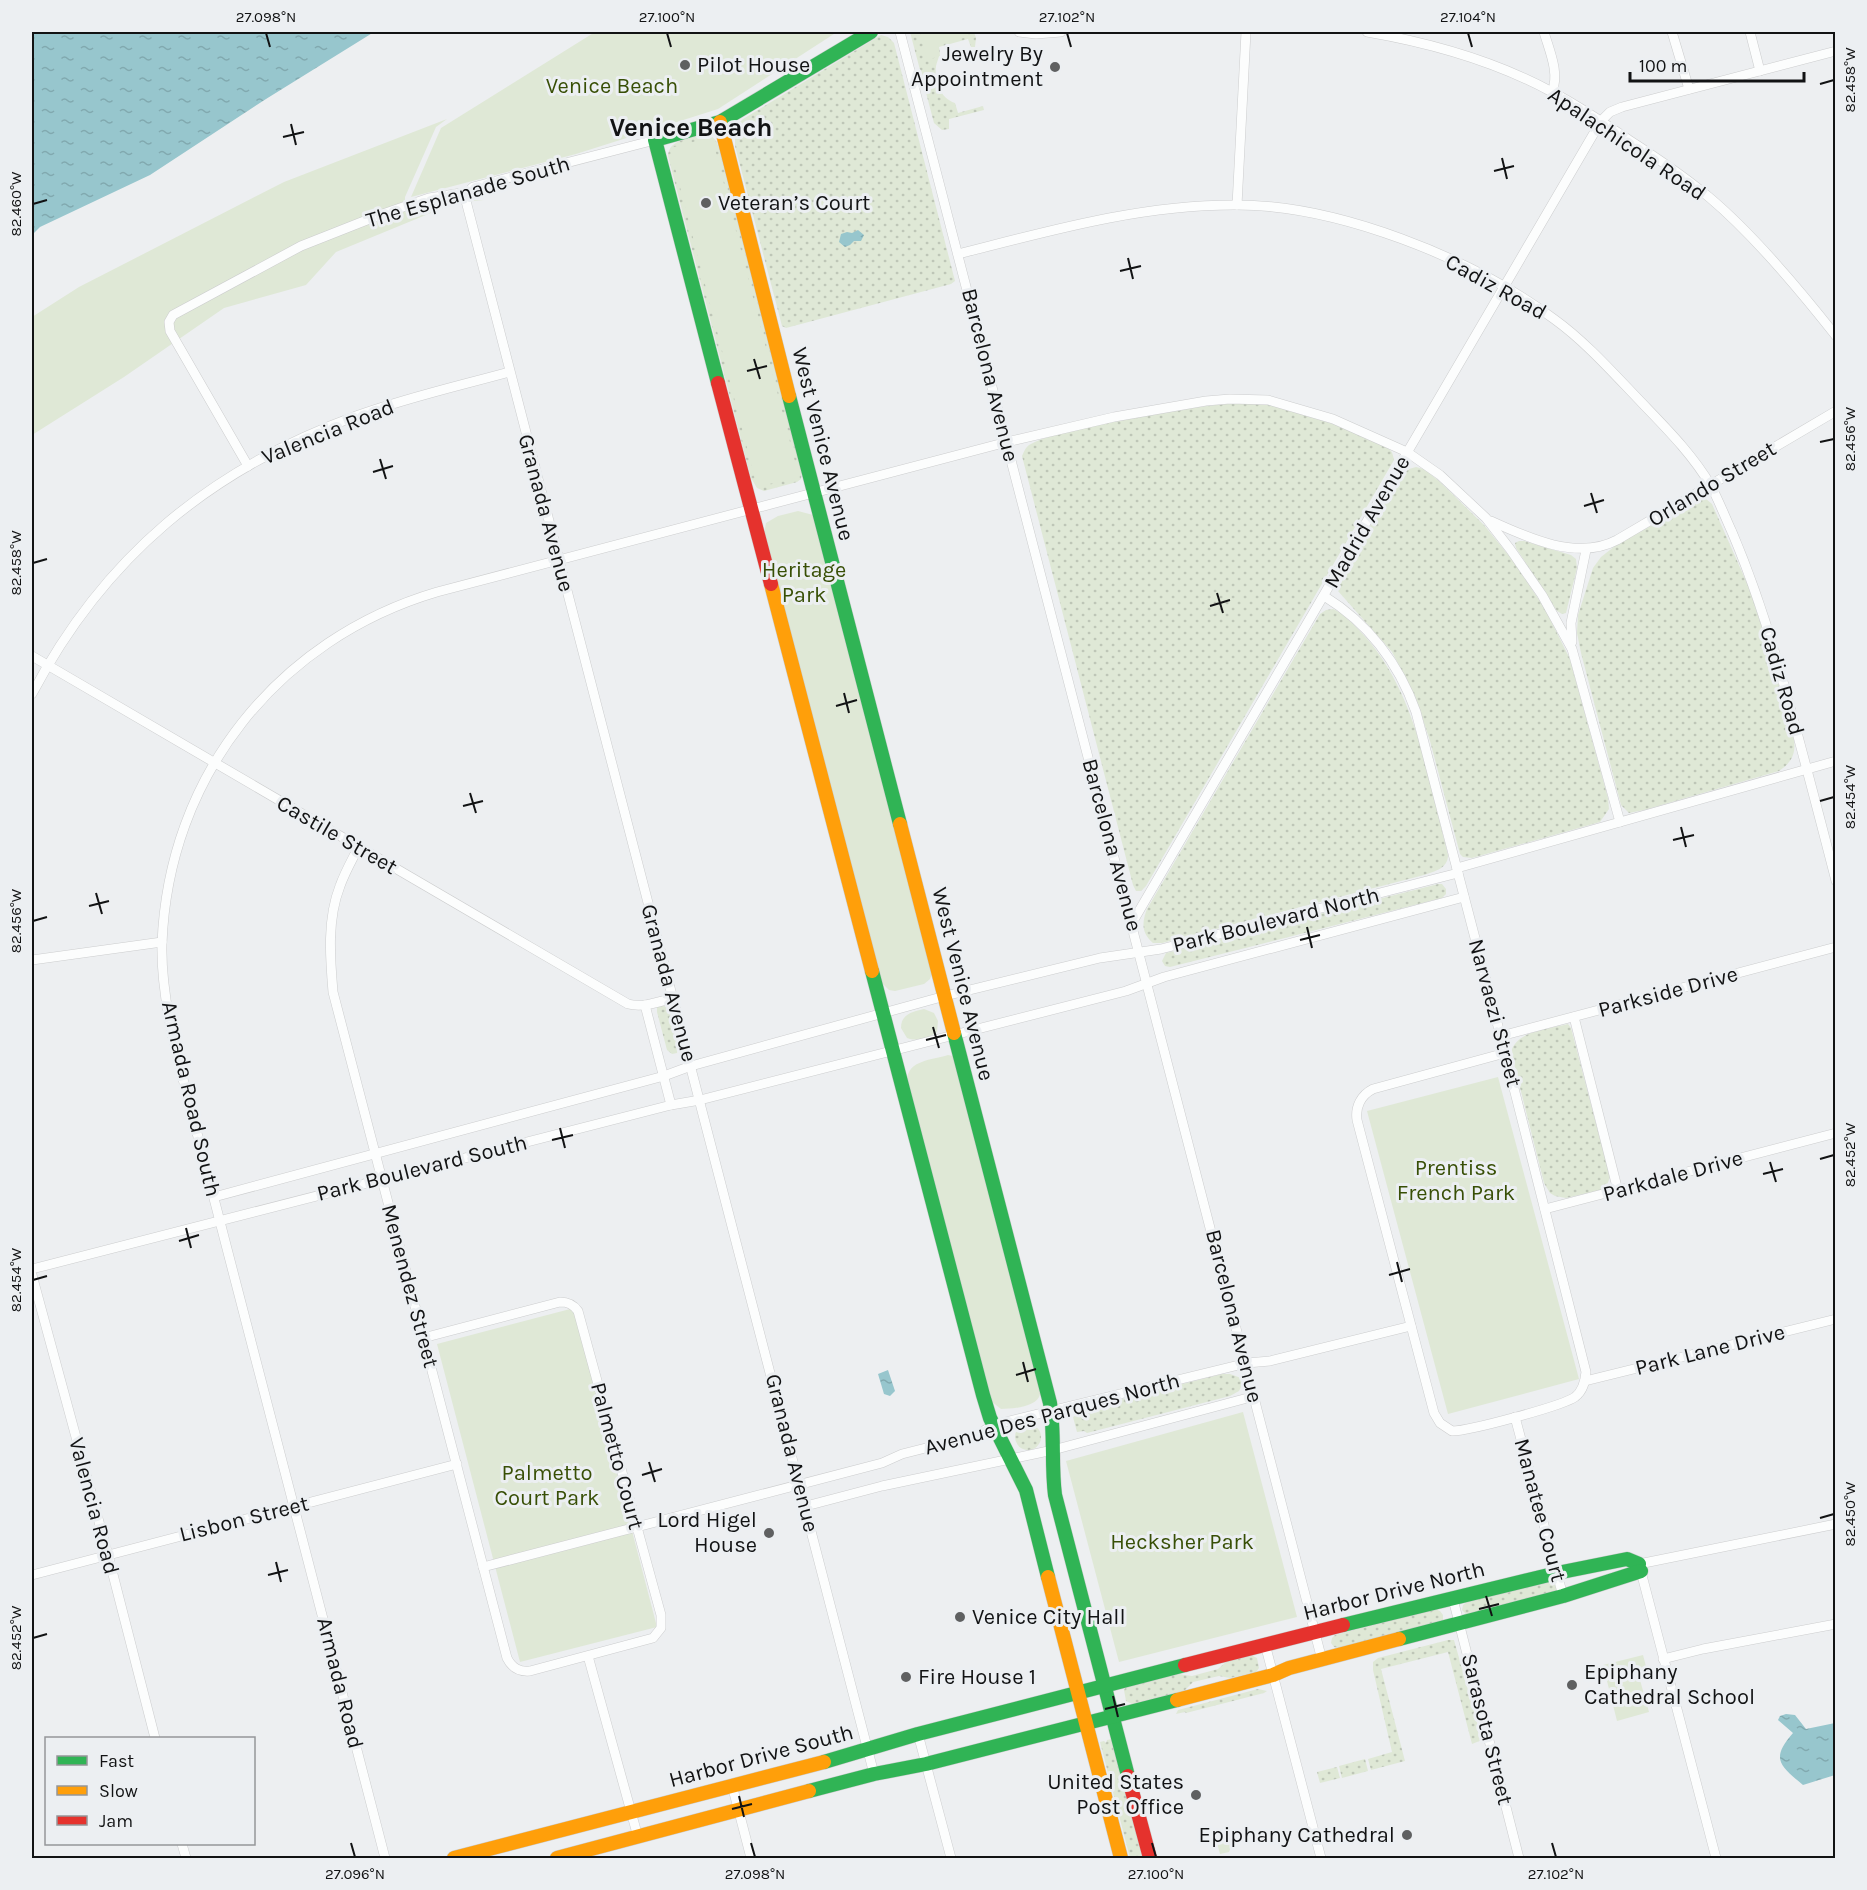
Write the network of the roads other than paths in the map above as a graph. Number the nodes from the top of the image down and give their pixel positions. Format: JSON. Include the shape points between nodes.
{"nodes":[{"id":1,"x":871,"y":32,"type":"edge"},
{"id":2,"x":900,"y":32,"type":"edge"},
{"id":3,"x":1020,"y":32,"type":"edge"},
{"id":4,"x":1061,"y":32,"type":"edge"},
{"id":5,"x":1246,"y":32,"type":"edge"},
{"id":6,"x":1367,"y":32,"type":"edge"},
{"id":7,"x":1544,"y":32,"type":"edge"},
{"id":8,"x":1672,"y":32,"type":"edge"},
{"id":9,"x":1750,"y":32,"type":"edge"},
{"id":10,"x":1394,"y":34,"type":"edge"},
{"id":11,"x":1836,"y":51,"type":"edge"},
{"id":12,"x":1760,"y":71,"type":"junction"},
{"id":13,"x":1689,"y":89,"type":"junction"},
{"id":14,"x":1552,"y":92,"type":"junction"},
{"id":15,"x":1601,"y":121,"type":"junction"},
{"id":16,"x":720,"y":122,"type":"junction"},
{"id":17,"x":655,"y":140,"type":"junction"},
{"id":18,"x":468,"y":192,"type":"junction"},
{"id":19,"x":1237,"y":204,"type":"junction"},
{"id":20,"x":958,"y":255,"type":"junction"},
{"id":21,"x":1505,"y":287,"type":"junction"},
{"id":22,"x":1836,"y":336,"type":"edge"},
{"id":23,"x":509,"y":372,"type":"junction"},
{"id":24,"x":1836,"y":411,"type":"edge"},
{"id":25,"x":1007,"y":442,"type":"junction"},
{"id":26,"x":1407,"y":452,"type":"junction"},
{"id":27,"x":248,"y":466,"type":"junction"},
{"id":28,"x":1710,"y":485,"type":"junction"},
{"id":29,"x":814,"y":494,"type":"junction"},
{"id":30,"x":752,"y":510,"type":"junction"},
{"id":31,"x":1486,"y":518,"type":"junction"},
{"id":32,"x":1586,"y":550,"type":"junction"},
{"id":33,"x":560,"y":560,"type":"junction"},
{"id":34,"x":1324,"y":596,"type":"junction"},
{"id":35,"x":1572,"y":649,"type":"junction"},
{"id":36,"x":32,"y":656,"type":"edge"},
{"id":37,"x":47,"y":665,"type":"junction"},
{"id":38,"x":32,"y":694,"type":"edge"},
{"id":39,"x":1836,"y":761,"type":"edge"},
{"id":40,"x":213,"y":762,"type":"junction"},
{"id":41,"x":1807,"y":768,"type":"junction"},
{"id":42,"x":1620,"y":822,"type":"junction"},
{"id":43,"x":358,"y":848,"type":"junction"},
{"id":44,"x":1458,"y":871,"type":"junction"},
{"id":45,"x":1836,"y":881,"type":"edge"},
{"id":46,"x":1464,"y":897,"type":"junction"},
{"id":47,"x":1132,"y":923,"type":"junction"},
{"id":48,"x":162,"y":942,"type":"junction"},
{"id":49,"x":1836,"y":947,"type":"edge"},
{"id":50,"x":1139,"y":952,"type":"junction"},
{"id":51,"x":32,"y":960,"type":"edge"},
{"id":52,"x":1147,"y":983,"type":"junction"},
{"id":53,"x":945,"y":996,"type":"junction"},
{"id":54,"x":673,"y":998,"type":"junction"},
{"id":55,"x":645,"y":1005,"type":"junction"},
{"id":56,"x":883,"y":1012,"type":"junction"},
{"id":57,"x":1574,"y":1017,"type":"junction"},
{"id":58,"x":955,"y":1035,"type":"junction"},
{"id":59,"x":1501,"y":1036,"type":"junction"},
{"id":60,"x":918,"y":1045,"type":"joint"},
{"id":61,"x":893,"y":1052,"type":"junction"},
{"id":62,"x":1505,"y":1053,"type":"junction"},
{"id":63,"x":691,"y":1066,"type":"junction"},
{"id":64,"x":664,"y":1076,"type":"junction"},
{"id":65,"x":700,"y":1100,"type":"junction"},
{"id":66,"x":671,"y":1105,"type":"junction"},
{"id":67,"x":1836,"y":1133,"type":"edge"},
{"id":68,"x":376,"y":1154,"type":"junction"},
{"id":69,"x":382,"y":1178,"type":"junction"},
{"id":70,"x":1618,"y":1191,"type":"junction"},
{"id":71,"x":214,"y":1197,"type":"junction"},
{"id":72,"x":1545,"y":1209,"type":"junction"},
{"id":73,"x":221,"y":1221,"type":"junction"},
{"id":74,"x":32,"y":1269,"type":"edge"},
{"id":75,"x":32,"y":1275,"type":"edge"},
{"id":76,"x":1836,"y":1318,"type":"edge"},
{"id":77,"x":1411,"y":1326,"type":"junction"},
{"id":78,"x":423,"y":1338,"type":"junction"},
{"id":79,"x":1247,"y":1363,"type":"junction"},
{"id":80,"x":1585,"y":1381,"type":"junction"},
{"id":81,"x":1255,"y":1396,"type":"junction"},
{"id":82,"x":1052,"y":1409,"type":"junction"},
{"id":83,"x":1515,"y":1418,"type":"junction"},
{"id":84,"x":993,"y":1425,"type":"junction"},
{"id":85,"x":1053,"y":1450,"type":"junction"},
{"id":86,"x":1011,"y":1461,"type":"junction"},
{"id":87,"x":457,"y":1464,"type":"junction"},
{"id":88,"x":800,"y":1485,"type":"junction"},
{"id":89,"x":295,"y":1506,"type":"junction"},
{"id":90,"x":806,"y":1506,"type":"junction"},
{"id":91,"x":1836,"y":1524,"type":"edge"},
{"id":92,"x":636,"y":1527,"type":"junction"},
{"id":93,"x":108,"y":1555,"type":"junction"},
{"id":94,"x":483,"y":1567,"type":"junction"},
{"id":95,"x":1640,"y":1567,"type":"junction"},
{"id":96,"x":1557,"y":1573,"type":"junction"},
{"id":97,"x":32,"y":1575,"type":"edge"},
{"id":98,"x":1563,"y":1596,"type":"junction"},
{"id":99,"x":1453,"y":1599,"type":"junction"},
{"id":100,"x":1460,"y":1623,"type":"junction"},
{"id":101,"x":1836,"y":1624,"type":"edge"},
{"id":102,"x":1315,"y":1633,"type":"junction"},
{"id":103,"x":1265,"y":1644,"type":"junction"},
{"id":104,"x":588,"y":1656,"type":"junction"},
{"id":105,"x":1663,"y":1659,"type":"junction"},
{"id":106,"x":1322,"y":1660,"type":"junction"},
{"id":107,"x":534,"y":1670,"type":"joint"},
{"id":108,"x":1273,"y":1675,"type":"junction"},
{"id":109,"x":1105,"y":1686,"type":"junction"},
{"id":110,"x":1078,"y":1692,"type":"junction"},
{"id":111,"x":1113,"y":1716,"type":"junction"},
{"id":112,"x":1086,"y":1723,"type":"junction"},
{"id":113,"x":918,"y":1734,"type":"junction"},
{"id":114,"x":155,"y":1737,"type":"edge"},
{"id":115,"x":868,"y":1750,"type":"junction"},
{"id":116,"x":926,"y":1764,"type":"junction"},
{"id":117,"x":874,"y":1774,"type":"junction"},
{"id":118,"x":732,"y":1785,"type":"junction"},
{"id":119,"x":739,"y":1809,"type":"junction"},
{"id":120,"x":631,"y":1812,"type":"junction"},
{"id":121,"x":638,"y":1837,"type":"junction"},
{"id":122,"x":385,"y":1858,"type":"edge"},
{"id":123,"x":454,"y":1858,"type":"edge"},
{"id":124,"x":557,"y":1858,"type":"edge"},
{"id":125,"x":751,"y":1858,"type":"edge"},
{"id":126,"x":951,"y":1858,"type":"edge"},
{"id":127,"x":1121,"y":1858,"type":"edge"},
{"id":128,"x":1150,"y":1858,"type":"edge"},
{"id":129,"x":1321,"y":1858,"type":"edge"},
{"id":130,"x":1520,"y":1858,"type":"edge"},
{"id":131,"x":1716,"y":1858,"type":"edge"}],
"edges":[{"from":1,"to":16,"type":"street"},
{"from":2,"to":20,"type":"street","name":"Barcelona Avenue"},
{"from":3,"to":4,"type":"street"},
{"from":5,"to":19,"type":"street"},
{"from":6,"to":10,"type":"street","name":"Apalachicola Road"},
{"from":7,"to":14,"type":"street","via":[[1555,73]]},
{"from":8,"to":13,"type":"street"},
{"from":9,"to":12,"type":"street"},
{"from":10,"to":14,"type":"street","name":"Apalachicola Road","via":[[1474,59]]},
{"from":11,"to":12,"type":"street"},
{"from":12,"to":13,"type":"street"},
{"from":13,"to":15,"type":"street","via":[[1617,108]]},
{"from":14,"to":15,"type":"street","name":"Apalachicola Road"},
{"from":15,"to":21,"type":"street","name":"Madrid Avenue"},
{"from":15,"to":22,"type":"street","name":"Apalachicola Road","via":[[1712,199]]},
{"from":16,"to":17,"type":"street"},
{"from":16,"to":29,"type":"street","name":"West Venice Avenue"},
{"from":17,"to":18,"type":"street","name":"The Esplanade South","via":[[473,187]]},
{"from":17,"to":30,"type":"street"},
{"from":18,"to":23,"type":"street","name":"Granada Avenue","via":[[466,201]]},
{"from":18,"to":27,"type":"street","name":"The Esplanade South","via":[[429,198],[285,253],[174,315],[169,322],[170,331]]},
{"from":19,"to":20,"type":"street","name":"Cadiz Road","via":[[1132,213]]},
{"from":19,"to":21,"type":"street","name":"Cadiz Road","via":[[1316,215],[1379,232]]},
{"from":20,"to":25,"type":"street","name":"Barcelona Avenue"},
{"from":21,"to":26,"type":"street","name":"Madrid Avenue"},
{"from":21,"to":28,"type":"street","name":"Cadiz Road","via":[[1557,321],[1605,366],[1672,436]]},
{"from":23,"to":27,"type":"street","name":"Valencia Road","via":[[356,416]]},
{"from":23,"to":33,"type":"street","name":"Granada Avenue"},
{"from":24,"to":28,"type":"street","name":"Orlando Street"},
{"from":25,"to":26,"type":"street","name":"Armada Road South","via":[[1142,411],[1248,399],[1310,411]]},
{"from":25,"to":29,"type":"street","name":"Armada Road South"},
{"from":25,"to":47,"type":"street","name":"Barcelona Avenue"},
{"from":26,"to":31,"type":"street","name":"Armada Road South","via":[[1447,481]]},
{"from":26,"to":34,"type":"street","name":"Madrid Avenue"},
{"from":27,"to":37,"type":"street","name":"Valencia Road","via":[[188,506],[131,554],[81,613]]},
{"from":28,"to":32,"type":"street","name":"Orlando Street","via":[[1617,540]]},
{"from":28,"to":41,"type":"street","name":"Cadiz Road","via":[[1761,605]]},
{"from":29,"to":30,"type":"street","name":"Armada Road South"},
{"from":29,"to":53,"type":"street","name":"West Venice Avenue"},
{"from":30,"to":33,"type":"street","name":"Armada Road South"},
{"from":30,"to":56,"type":"street"},
{"from":31,"to":32,"type":"street","name":"Orlando Street","via":[[1557,545]]},
{"from":31,"to":35,"type":"street","via":[[1542,595]]},
{"from":32,"to":35,"type":"street","via":[[1571,623]]},
{"from":33,"to":40,"type":"street","name":"Armada Road South","via":[[418,597],[354,626],[281,679]]},
{"from":33,"to":54,"type":"street","name":"Granada Avenue"},
{"from":34,"to":44,"type":"street","name":"Narvaezi Street","via":[[1364,627],[1400,676],[1420,724]]},
{"from":34,"to":47,"type":"street","name":"Madrid Avenue"},
{"from":35,"to":42,"type":"street"},
{"from":36,"to":37,"type":"street","name":"Castile Street"},
{"from":37,"to":38,"type":"street","name":"Valencia Road"},
{"from":37,"to":40,"type":"street","name":"Castile Street"},
{"from":39,"to":41,"type":"street","name":"Park Boulevard North"},
{"from":40,"to":43,"type":"street","name":"Castile Street"},
{"from":40,"to":48,"type":"street","name":"Armada Road South","via":[[186,822],[167,897]]},
{"from":41,"to":42,"type":"street","name":"Park Boulevard North"},
{"from":41,"to":45,"type":"street"},
{"from":42,"to":44,"type":"street","name":"Park Boulevard North"},
{"from":43,"to":55,"type":"street","name":"Castile Street","via":[[628,1004]]},
{"from":43,"to":68,"type":"street","name":"Menendez Street","via":[[335,902],[331,968],[338,1012]]},
{"from":44,"to":46,"type":"street","name":"Narvaezi Street"},
{"from":44,"to":50,"type":"street","name":"Park Boulevard North"},
{"from":46,"to":52,"type":"street","name":"Park Boulevard North"},
{"from":46,"to":59,"type":"street","name":"Narvaezi Street"},
{"from":47,"to":50,"type":"street","name":"Barcelona Avenue"},
{"from":48,"to":51,"type":"street"},
{"from":48,"to":71,"type":"street","name":"Armada Road South","via":[[171,1029]]},
{"from":49,"to":57,"type":"street","name":"Parkside Drive"},
{"from":50,"to":52,"type":"street","name":"Barcelona Avenue"},
{"from":50,"to":53,"type":"street","name":"Park Boulevard North"},
{"from":52,"to":58,"type":"street","name":"Park Boulevard North"},
{"from":52,"to":79,"type":"street","name":"Barcelona Avenue"},
{"from":53,"to":56,"type":"street","name":"Park Boulevard North"},
{"from":53,"to":58,"type":"street","name":"West Venice Avenue"},
{"from":54,"to":55,"type":"street","name":"Castile Street"},
{"from":54,"to":63,"type":"street","name":"Granada Avenue"},
{"from":55,"to":64,"type":"street"},
{"from":56,"to":61,"type":"street"},
{"from":56,"to":63,"type":"street","name":"Park Boulevard South"},
{"from":57,"to":59,"type":"street","name":"Parkside Drive"},
{"from":57,"to":70,"type":"street"},
{"from":58,"to":60,"type":"street","name":"Park Boulevard North"},
{"from":58,"to":82,"type":"street","name":"West Venice Avenue"},
{"from":59,"to":62,"type":"street","name":"Narvaezi Street"},
{"from":60,"to":61,"type":"street","name":"Park Boulevard South"},
{"from":61,"to":65,"type":"street","name":"Park Boulevard South"},
{"from":61,"to":84,"type":"street"},
{"from":62,"to":72,"type":"street","name":"Narvaezi Street"},
{"from":62,"to":77,"type":"street","name":"Manatee Court","via":[[1373,1089],[1358,1106],[1357,1120]]},
{"from":63,"to":64,"type":"street","name":"Park Boulevard South"},
{"from":63,"to":65,"type":"street","name":"Granada Avenue"},
{"from":64,"to":66,"type":"street"},
{"from":64,"to":68,"type":"street","name":"Park Boulevard South"},
{"from":65,"to":66,"type":"street","name":"Park Boulevard South"},
{"from":65,"to":88,"type":"street","name":"Granada Avenue"},
{"from":66,"to":69,"type":"street","name":"Park Boulevard South"},
{"from":67,"to":70,"type":"street","name":"Parkdale Drive"},
{"from":68,"to":69,"type":"street","name":"Menendez Street"},
{"from":68,"to":71,"type":"street","name":"Park Boulevard South"},
{"from":69,"to":73,"type":"street","name":"Park Boulevard South"},
{"from":69,"to":78,"type":"street","name":"Menendez Street"},
{"from":70,"to":72,"type":"street","name":"Parkdale Drive"},
{"from":71,"to":73,"type":"street","name":"Armada Road South"},
{"from":72,"to":80,"type":"street","name":"Narvaezi Street","via":[[1584,1363]]},
{"from":73,"to":74,"type":"street","name":"Park Boulevard South"},
{"from":73,"to":89,"type":"street","name":"Armada Road South"},
{"from":75,"to":93,"type":"street","name":"Valencia Road"},
{"from":76,"to":80,"type":"street","name":"Park Lane Drive"},
{"from":77,"to":79,"type":"street","name":"Avenue Des Parques North","via":[[1270,1361]]},
{"from":77,"to":83,"type":"street","name":"Manatee Court","via":[[1440,1423],[1457,1431]]},
{"from":78,"to":87,"type":"street","name":"Menendez Street"},
{"from":78,"to":92,"type":"street","name":"Palmetto Court","via":[[560,1302],[575,1306]]},
{"from":79,"to":81,"type":"street","name":"Barcelona Avenue"},
{"from":79,"to":82,"type":"street","name":"Avenue Des Parques North"},
{"from":80,"to":83,"type":"street","via":[[1580,1392],[1569,1400]]},
{"from":81,"to":85,"type":"street","name":"Avenue Des Parques North"},
{"from":81,"to":102,"type":"street","name":"Barcelona Avenue"},
{"from":82,"to":84,"type":"street","name":"Avenue Des Parques North"},
{"from":82,"to":85,"type":"street","name":"West Venice Avenue"},
{"from":83,"to":96,"type":"street","name":"Manatee Court"},
{"from":84,"to":86,"type":"street"},
{"from":84,"to":88,"type":"street","name":"Avenue Des Parques North","via":[[977,1435]]},
{"from":85,"to":86,"type":"street","name":"Avenue Des Parques North"},
{"from":85,"to":109,"type":"street","name":"West Venice Avenue","via":[[1055,1494]]},
{"from":86,"to":90,"type":"street","name":"Avenue Des Parques North","via":[[882,1486]]},
{"from":86,"to":110,"type":"street","via":[[1026,1490]]},
{"from":87,"to":89,"type":"street","name":"Lisbon Street"},
{"from":87,"to":94,"type":"street","name":"Menendez Street"},
{"from":88,"to":90,"type":"street","name":"Granada Avenue"},
{"from":88,"to":92,"type":"street","name":"Avenue Des Parques North"},
{"from":89,"to":93,"type":"street","name":"Lisbon Street"},
{"from":89,"to":122,"type":"street","name":"Armada Road"},
{"from":90,"to":115,"type":"street","name":"Granada Avenue"},
{"from":91,"to":95,"type":"street","name":"Harbor Drive North"},
{"from":92,"to":94,"type":"street","name":"Avenue Des Parques North"},
{"from":92,"to":104,"type":"street","name":"Palmetto Court","via":[[661,1614],[661,1628],[653,1638]]},
{"from":93,"to":97,"type":"street","name":"Lisbon Street"},
{"from":93,"to":114,"type":"street","name":"Valencia Road"},
{"from":94,"to":107,"type":"street","name":"Menendez Street","via":[[509,1662],[521,1671]]},
{"from":95,"to":96,"type":"street","name":"Harbor Drive North","via":[[1627,1559]]},
{"from":95,"to":98,"type":"street","name":"Harbor Drive North"},
{"from":95,"to":105,"type":"street"},
{"from":96,"to":98,"type":"street","name":"Manatee Court"},
{"from":96,"to":99,"type":"street","name":"Harbor Drive North"},
{"from":98,"to":100,"type":"street","name":"Harbor Drive North"},
{"from":99,"to":100,"type":"street","name":"Sarasota Street"},
{"from":99,"to":102,"type":"street","name":"Harbor Drive North"},
{"from":100,"to":106,"type":"street","name":"Harbor Drive North"},
{"from":100,"to":130,"type":"street","name":"Sarasota Street"},
{"from":101,"to":105,"type":"street"},
{"from":102,"to":103,"type":"street","name":"Harbor Drive North"},
{"from":102,"to":106,"type":"street","name":"Barcelona Avenue"},
{"from":103,"to":108,"type":"street"},
{"from":103,"to":109,"type":"street","name":"Harbor Drive North"},
{"from":104,"to":107,"type":"street","name":"Palmetto Court"},
{"from":104,"to":120,"type":"street"},
{"from":105,"to":131,"type":"street"},
{"from":106,"to":108,"type":"street","name":"Harbor Drive North"},
{"from":108,"to":111,"type":"street","name":"Harbor Drive North"},
{"from":108,"to":129,"type":"street"},
{"from":109,"to":110,"type":"street","name":"Harbor Drive North"},
{"from":109,"to":111,"type":"street","name":"West Venice Avenue"},
{"from":110,"to":112,"type":"street"},
{"from":110,"to":113,"type":"street","name":"Harbor Drive South"},
{"from":111,"to":112,"type":"street","name":"Harbor Drive South"},
{"from":111,"to":128,"type":"street","name":"West Venice Avenue"},
{"from":112,"to":116,"type":"street","name":"Harbor Drive South"},
{"from":112,"to":127,"type":"street"},
{"from":113,"to":115,"type":"street","name":"Harbor Drive South"},
{"from":113,"to":116,"type":"street"},
{"from":115,"to":117,"type":"street","name":"Granada Avenue"},
{"from":115,"to":118,"type":"street","name":"Harbor Drive South"},
{"from":116,"to":117,"type":"street","name":"Harbor Drive South"},
{"from":116,"to":126,"type":"street"},
{"from":117,"to":119,"type":"street","name":"Harbor Drive South"},
{"from":118,"to":119,"type":"street"},
{"from":118,"to":120,"type":"street","name":"Harbor Drive South"},
{"from":119,"to":121,"type":"street","name":"Harbor Drive South"},
{"from":119,"to":125,"type":"street"},
{"from":120,"to":121,"type":"street"},
{"from":120,"to":123,"type":"street","name":"Harbor Drive South"},
{"from":121,"to":124,"type":"street","name":"Harbor Drive South"}]}
